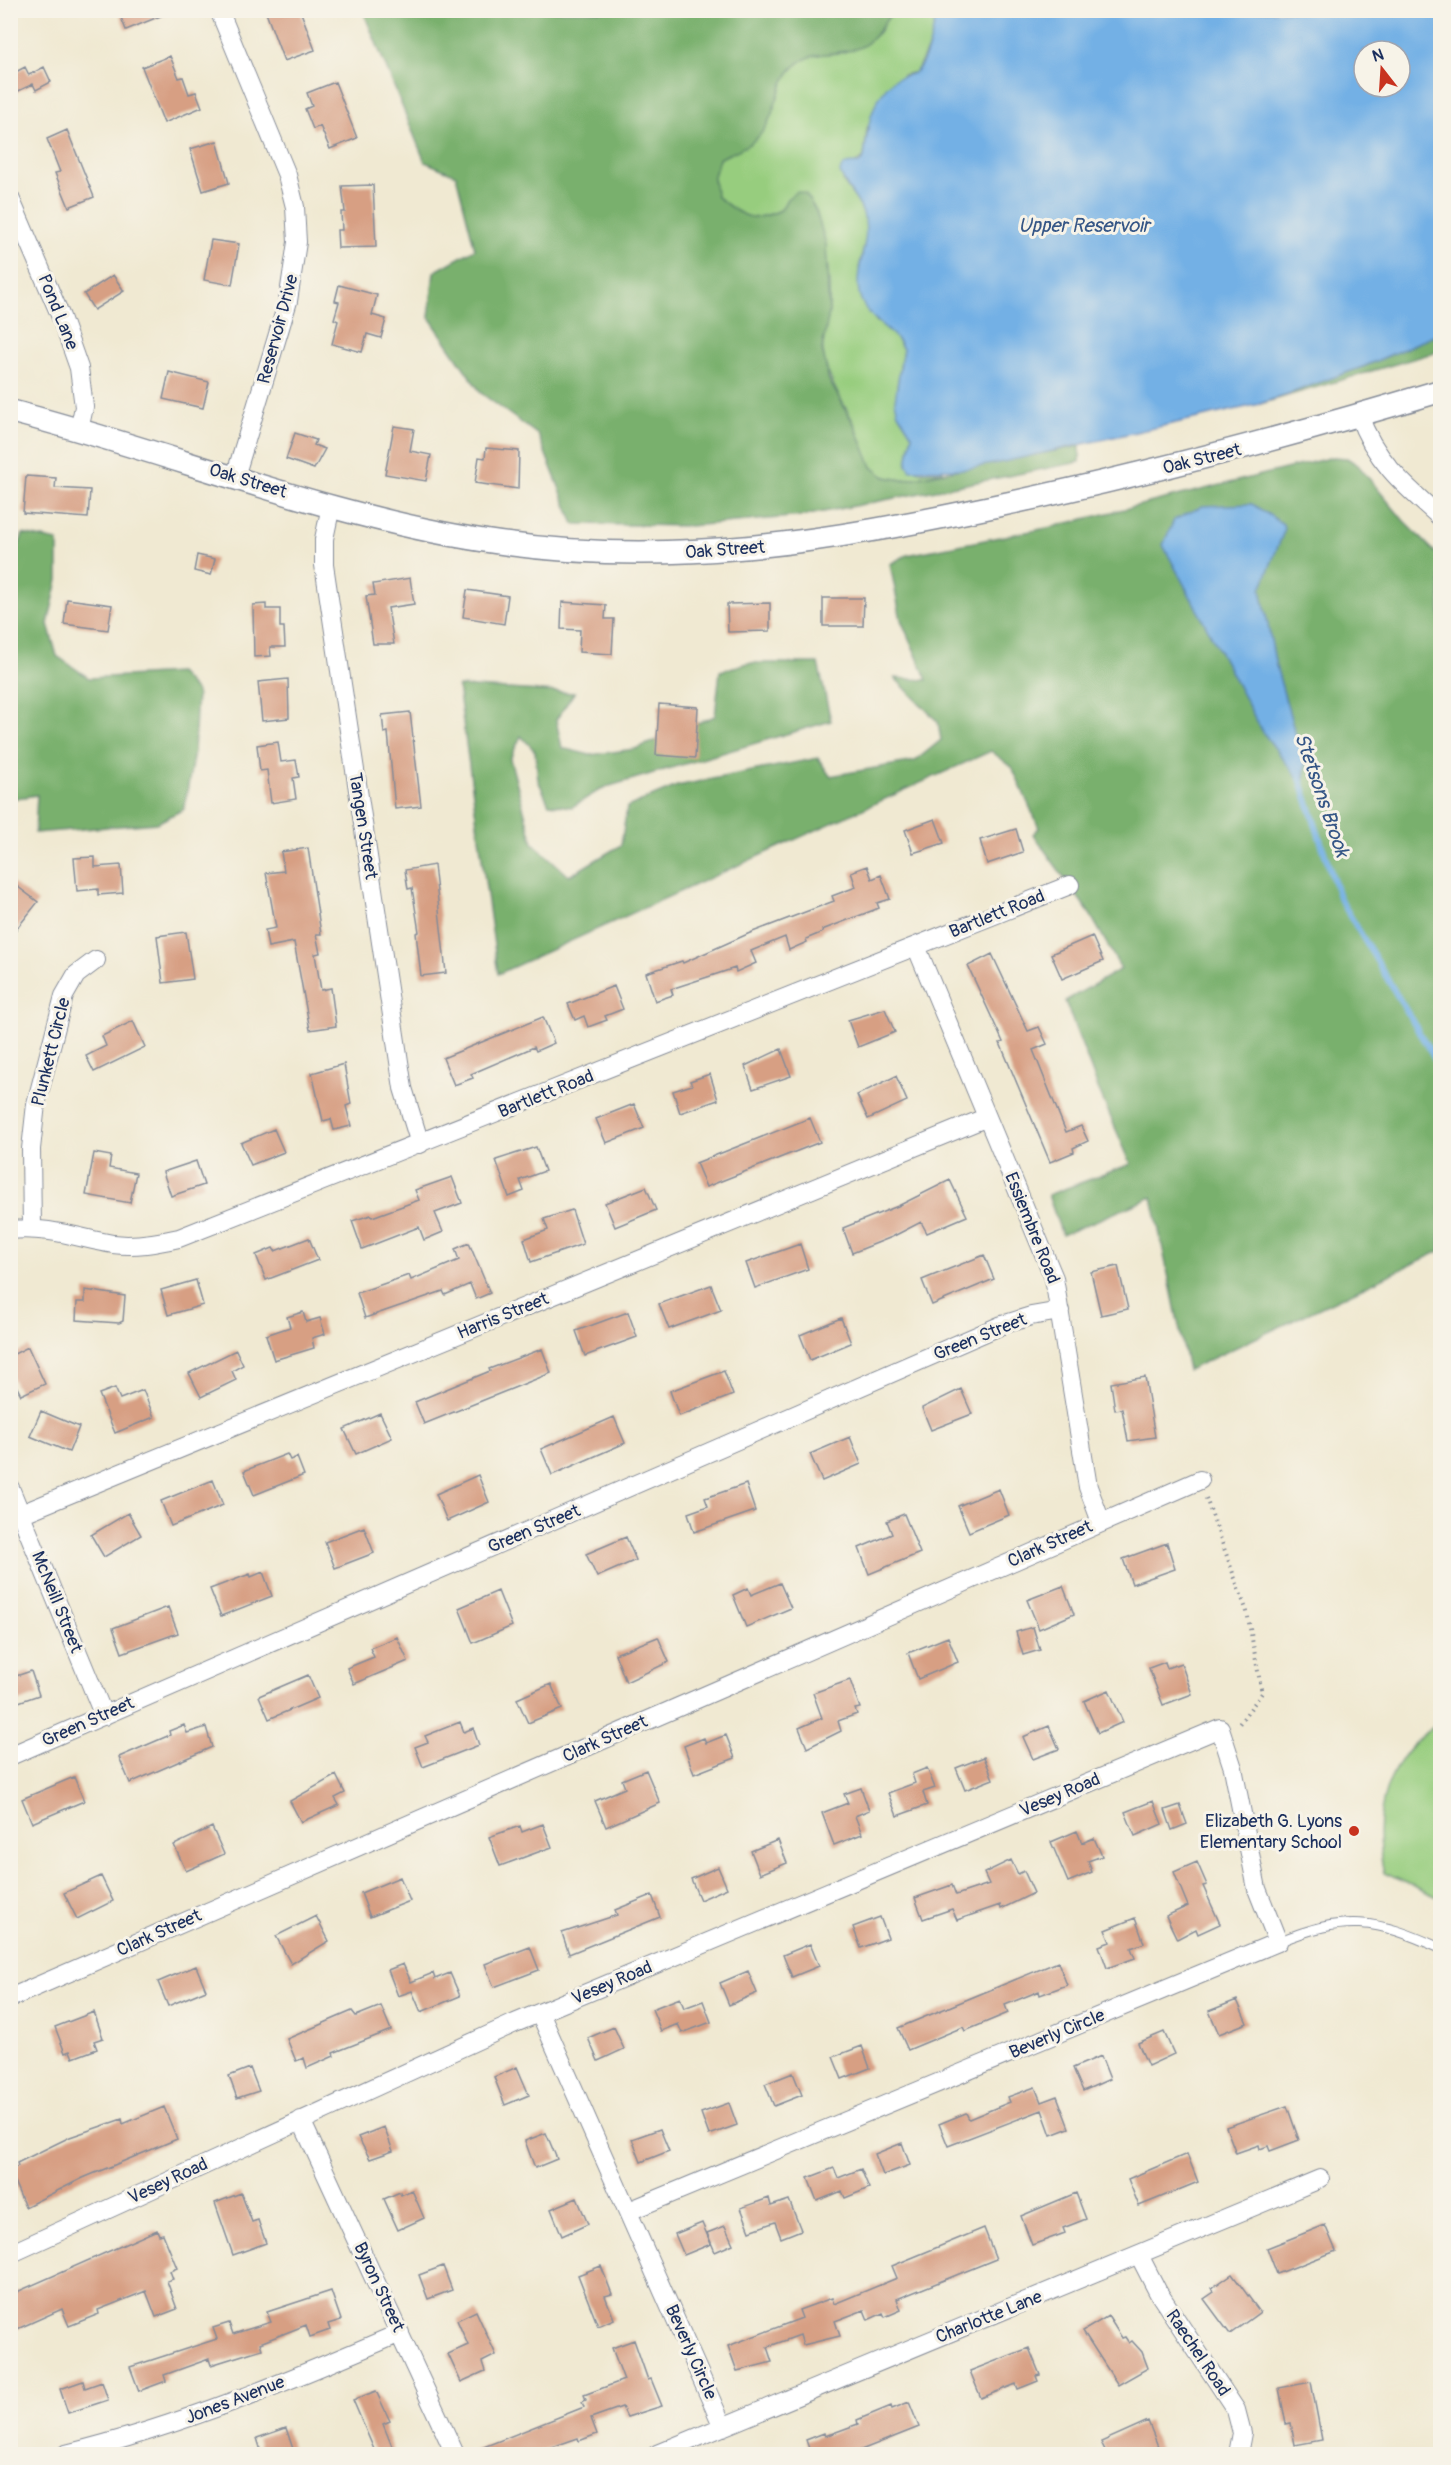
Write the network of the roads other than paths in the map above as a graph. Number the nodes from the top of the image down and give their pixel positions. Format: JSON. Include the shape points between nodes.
{"nodes":[{"id":1,"x":219,"y":10,"type":"edge"},
{"id":2,"x":10,"y":198,"type":"edge"},
{"id":3,"x":1440,"y":391,"type":"edge"},
{"id":4,"x":10,"y":411,"type":"edge"},
{"id":5,"x":1359,"y":416,"type":"junction"},
{"id":6,"x":79,"y":430,"type":"junction"},
{"id":7,"x":235,"y":477,"type":"junction"},
{"id":8,"x":331,"y":506,"type":"junction"},
{"id":9,"x":1440,"y":517,"type":"edge"},
{"id":10,"x":1070,"y":885,"type":"dead end"},
{"id":11,"x":916,"y":946,"type":"junction"},
{"id":12,"x":96,"y":960,"type":"dead end"},
{"id":13,"x":985,"y":1118,"type":"junction"},
{"id":14,"x":420,"y":1144,"type":"junction"},
{"id":15,"x":32,"y":1229,"type":"junction"},
{"id":16,"x":10,"y":1230,"type":"edge"},
{"id":17,"x":1060,"y":1311,"type":"junction"},
{"id":18,"x":1200,"y":1480,"type":"road end"},
{"id":19,"x":10,"y":1488,"type":"edge"},
{"id":20,"x":21,"y":1514,"type":"junction"},
{"id":21,"x":1101,"y":1522,"type":"junction"},
{"id":22,"x":104,"y":1716,"type":"junction"},
{"id":23,"x":10,"y":1756,"type":"edge"},
{"id":24,"x":1278,"y":1942,"type":"junction"},
{"id":25,"x":1440,"y":1948,"type":"edge"},
{"id":26,"x":10,"y":1998,"type":"edge"},
{"id":27,"x":540,"y":2013,"type":"junction"},
{"id":28,"x":301,"y":2120,"type":"junction"},
{"id":29,"x":1320,"y":2179,"type":"dead end"},
{"id":30,"x":629,"y":2211,"type":"junction"},
{"id":31,"x":10,"y":2254,"type":"edge"},
{"id":32,"x":1139,"y":2255,"type":"junction"},
{"id":33,"x":400,"y":2333,"type":"junction"},
{"id":34,"x":723,"y":2427,"type":"junction"},
{"id":35,"x":66,"y":2454,"type":"edge"},
{"id":36,"x":455,"y":2454,"type":"edge"},
{"id":37,"x":657,"y":2454,"type":"edge"},
{"id":38,"x":1238,"y":2454,"type":"edge"}],
"edges":[{"from":1,"to":7,"type":"street","name":"Reservoir Drive","via":[[287,175],[295,207],[297,242],[288,301]]},
{"from":2,"to":6,"type":"street","name":"Pond Lane","via":[[79,368],[84,407]]},
{"from":3,"to":5,"type":"street","name":"Oak Street"},
{"from":4,"to":6,"type":"street","name":"Oak Street"},
{"from":5,"to":8,"type":"street","name":"Oak Street","via":[[1230,452],[1032,499],[843,536],[735,550],[628,554],[518,545],[426,531]]},
{"from":5,"to":9,"type":"street","via":[[1375,452]]},
{"from":6,"to":7,"type":"street","name":"Oak Street"},
{"from":7,"to":8,"type":"street","name":"Oak Street"},
{"from":8,"to":14,"type":"street","name":"Tangen Street","via":[[324,538],[324,566],[403,1088]]},
{"from":10,"to":11,"type":"street","name":"Bartlett Road"},
{"from":11,"to":13,"type":"street","name":"Essiembre Road"},
{"from":11,"to":14,"type":"street","name":"Bartlett Road"},
{"from":12,"to":15,"type":"street","name":"Plunkett Circle","via":[[76,975],[67,990],[36,1104],[31,1149]]},
{"from":13,"to":17,"type":"street","name":"Essiembre Road","via":[[1044,1252]]},
{"from":13,"to":20,"type":"street","name":"Harris Street"},
{"from":14,"to":15,"type":"street","name":"Bartlett Road","via":[[163,1242],[115,1244]]},
{"from":15,"to":16,"type":"street","name":"Bartlett Road"},
{"from":17,"to":21,"type":"street","name":"Essiembre Road","via":[[1088,1487]]},
{"from":17,"to":22,"type":"street","name":"Green Street","via":[[1002,1325]]},
{"from":18,"to":21,"type":"street","name":"Clark Street"},
{"from":19,"to":20,"type":"street","name":"McNeill Street"},
{"from":20,"to":22,"type":"street","name":"McNeill Street"},
{"from":21,"to":26,"type":"street","name":"Clark Street"},
{"from":22,"to":23,"type":"street","name":"Green Street"},
{"from":24,"to":25,"type":"lane","via":[[1328,1925],[1359,1922],[1393,1928]]},
{"from":24,"to":27,"type":"street","name":"Vesey Road","via":[[1256,1883],[1223,1735]]},
{"from":24,"to":30,"type":"street","name":"Beverly Circle"},
{"from":27,"to":28,"type":"street","name":"Vesey Road"},
{"from":27,"to":30,"type":"street","name":"Beverly Circle"},
{"from":28,"to":31,"type":"street","name":"Vesey Road"},
{"from":28,"to":33,"type":"street","name":"Byron Street"},
{"from":29,"to":32,"type":"street","name":"Charlotte Lane"},
{"from":30,"to":34,"type":"street","name":"Beverly Circle"},
{"from":32,"to":34,"type":"street","name":"Charlotte Lane"},
{"from":32,"to":38,"type":"street","name":"Raechel Road","via":[[1158,2292],[1236,2410],[1242,2433]]},
{"from":33,"to":35,"type":"street","name":"Jones Avenue","via":[[217,2408]]},
{"from":33,"to":36,"type":"street","name":"Byron Street"},
{"from":34,"to":37,"type":"street","name":"Charlotte Lane"}]}
